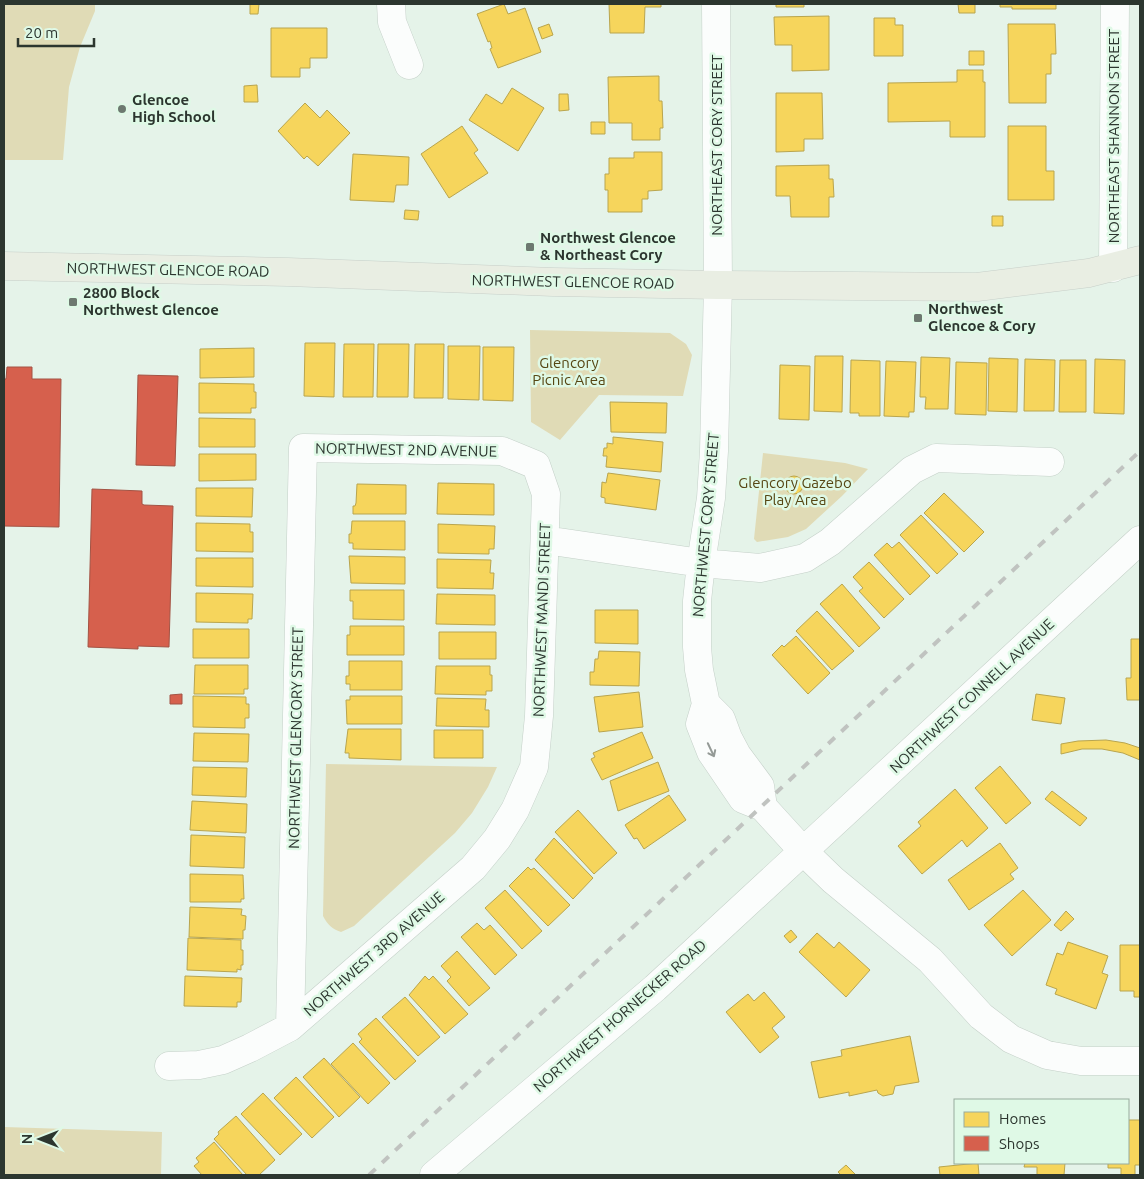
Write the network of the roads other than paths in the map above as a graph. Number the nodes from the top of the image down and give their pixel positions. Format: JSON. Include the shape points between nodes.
{"nodes":[{"id":1,"x":392,"y":4,"type":"edge"},
{"id":2,"x":716,"y":4,"type":"edge"},
{"id":3,"x":1115,"y":4,"type":"edge"},
{"id":4,"x":409,"y":65,"type":"dead end"},
{"id":5,"x":1140,"y":260,"type":"edge"},
{"id":6,"x":4,"y":266,"type":"edge"},
{"id":7,"x":1113,"y":268,"type":"junction"},
{"id":8,"x":718,"y":285,"type":"junction"},
{"id":9,"x":303,"y":448,"type":"joint"},
{"id":10,"x":1050,"y":462,"type":"dead end"},
{"id":11,"x":536,"y":465,"type":"joint"},
{"id":12,"x":545,"y":540,"type":"junction"},
{"id":13,"x":1140,"y":540,"type":"edge"},
{"id":14,"x":700,"y":564,"type":"junction"},
{"id":15,"x":530,"y":776,"type":"joint"},
{"id":16,"x":804,"y":852,"type":"junction"},
{"id":17,"x":290,"y":1027,"type":"junction"},
{"id":18,"x":1140,"y":1061,"type":"edge"},
{"id":19,"x":169,"y":1066,"type":"dead end"},
{"id":20,"x":434,"y":1175,"type":"edge"}],
"edges":[{"from":1,"to":4,"type":"street","via":[[392,22]]},
{"from":2,"to":8,"type":"street","name":"NORTHEAST CORY STREET"},
{"from":3,"to":7,"type":"street","name":"NORTHEAST SHANNON STREET"},
{"from":5,"to":7,"type":"main road","name":"NORTHWEST GLENCOE ROAD"},
{"from":6,"to":8,"type":"main road","name":"NORTHWEST GLENCOE ROAD"},
{"from":7,"to":8,"type":"main road","name":"NORTHWEST GLENCOE ROAD","via":[[1031,282],[977,287]]},
{"from":8,"to":14,"type":"street","name":"NORTHWEST CORY STREET","via":[[713,470]]},
{"from":9,"to":11,"type":"street","name":"NORTHWEST 2ND AVENUE","via":[[502,450]]},
{"from":9,"to":17,"type":"street","name":"NORTHWEST GLENCORY STREET"},
{"from":10,"to":14,"type":"street","via":[[936,458],[912,470],[830,542],[805,558],[760,568]]},
{"from":11,"to":12,"type":"street","name":"NORTHWEST MANDI STREET","via":[[546,494]]},
{"from":12,"to":14,"type":"street"},
{"from":12,"to":15,"type":"street","name":"NORTHWEST MANDI STREET","via":[[539,716],[534,767]]},
{"from":13,"to":16,"type":"street","name":"NORTHWEST CONNELL AVENUE"},
{"from":14,"to":16,"type":"street","name":"NORTHWEST CORY STREET","via":[[697,647],[706,704],[700,724],[711,752],[743,799],[763,806]]},
{"from":15,"to":17,"type":"street","name":"NORTHWEST 3RD AVENUE","via":[[497,840],[473,868]]},
{"from":16,"to":18,"type":"street","name":"NORTHWEST CORY STREET","via":[[930,960],[981,1016],[1010,1039],[1047,1055],[1081,1061]]},
{"from":16,"to":20,"type":"street","name":"NORTHWEST HORNECKER ROAD","via":[[650,993]]},
{"from":17,"to":19,"type":"street","name":"NORTHWEST 3RD AVENUE","via":[[223,1060]]}]}
